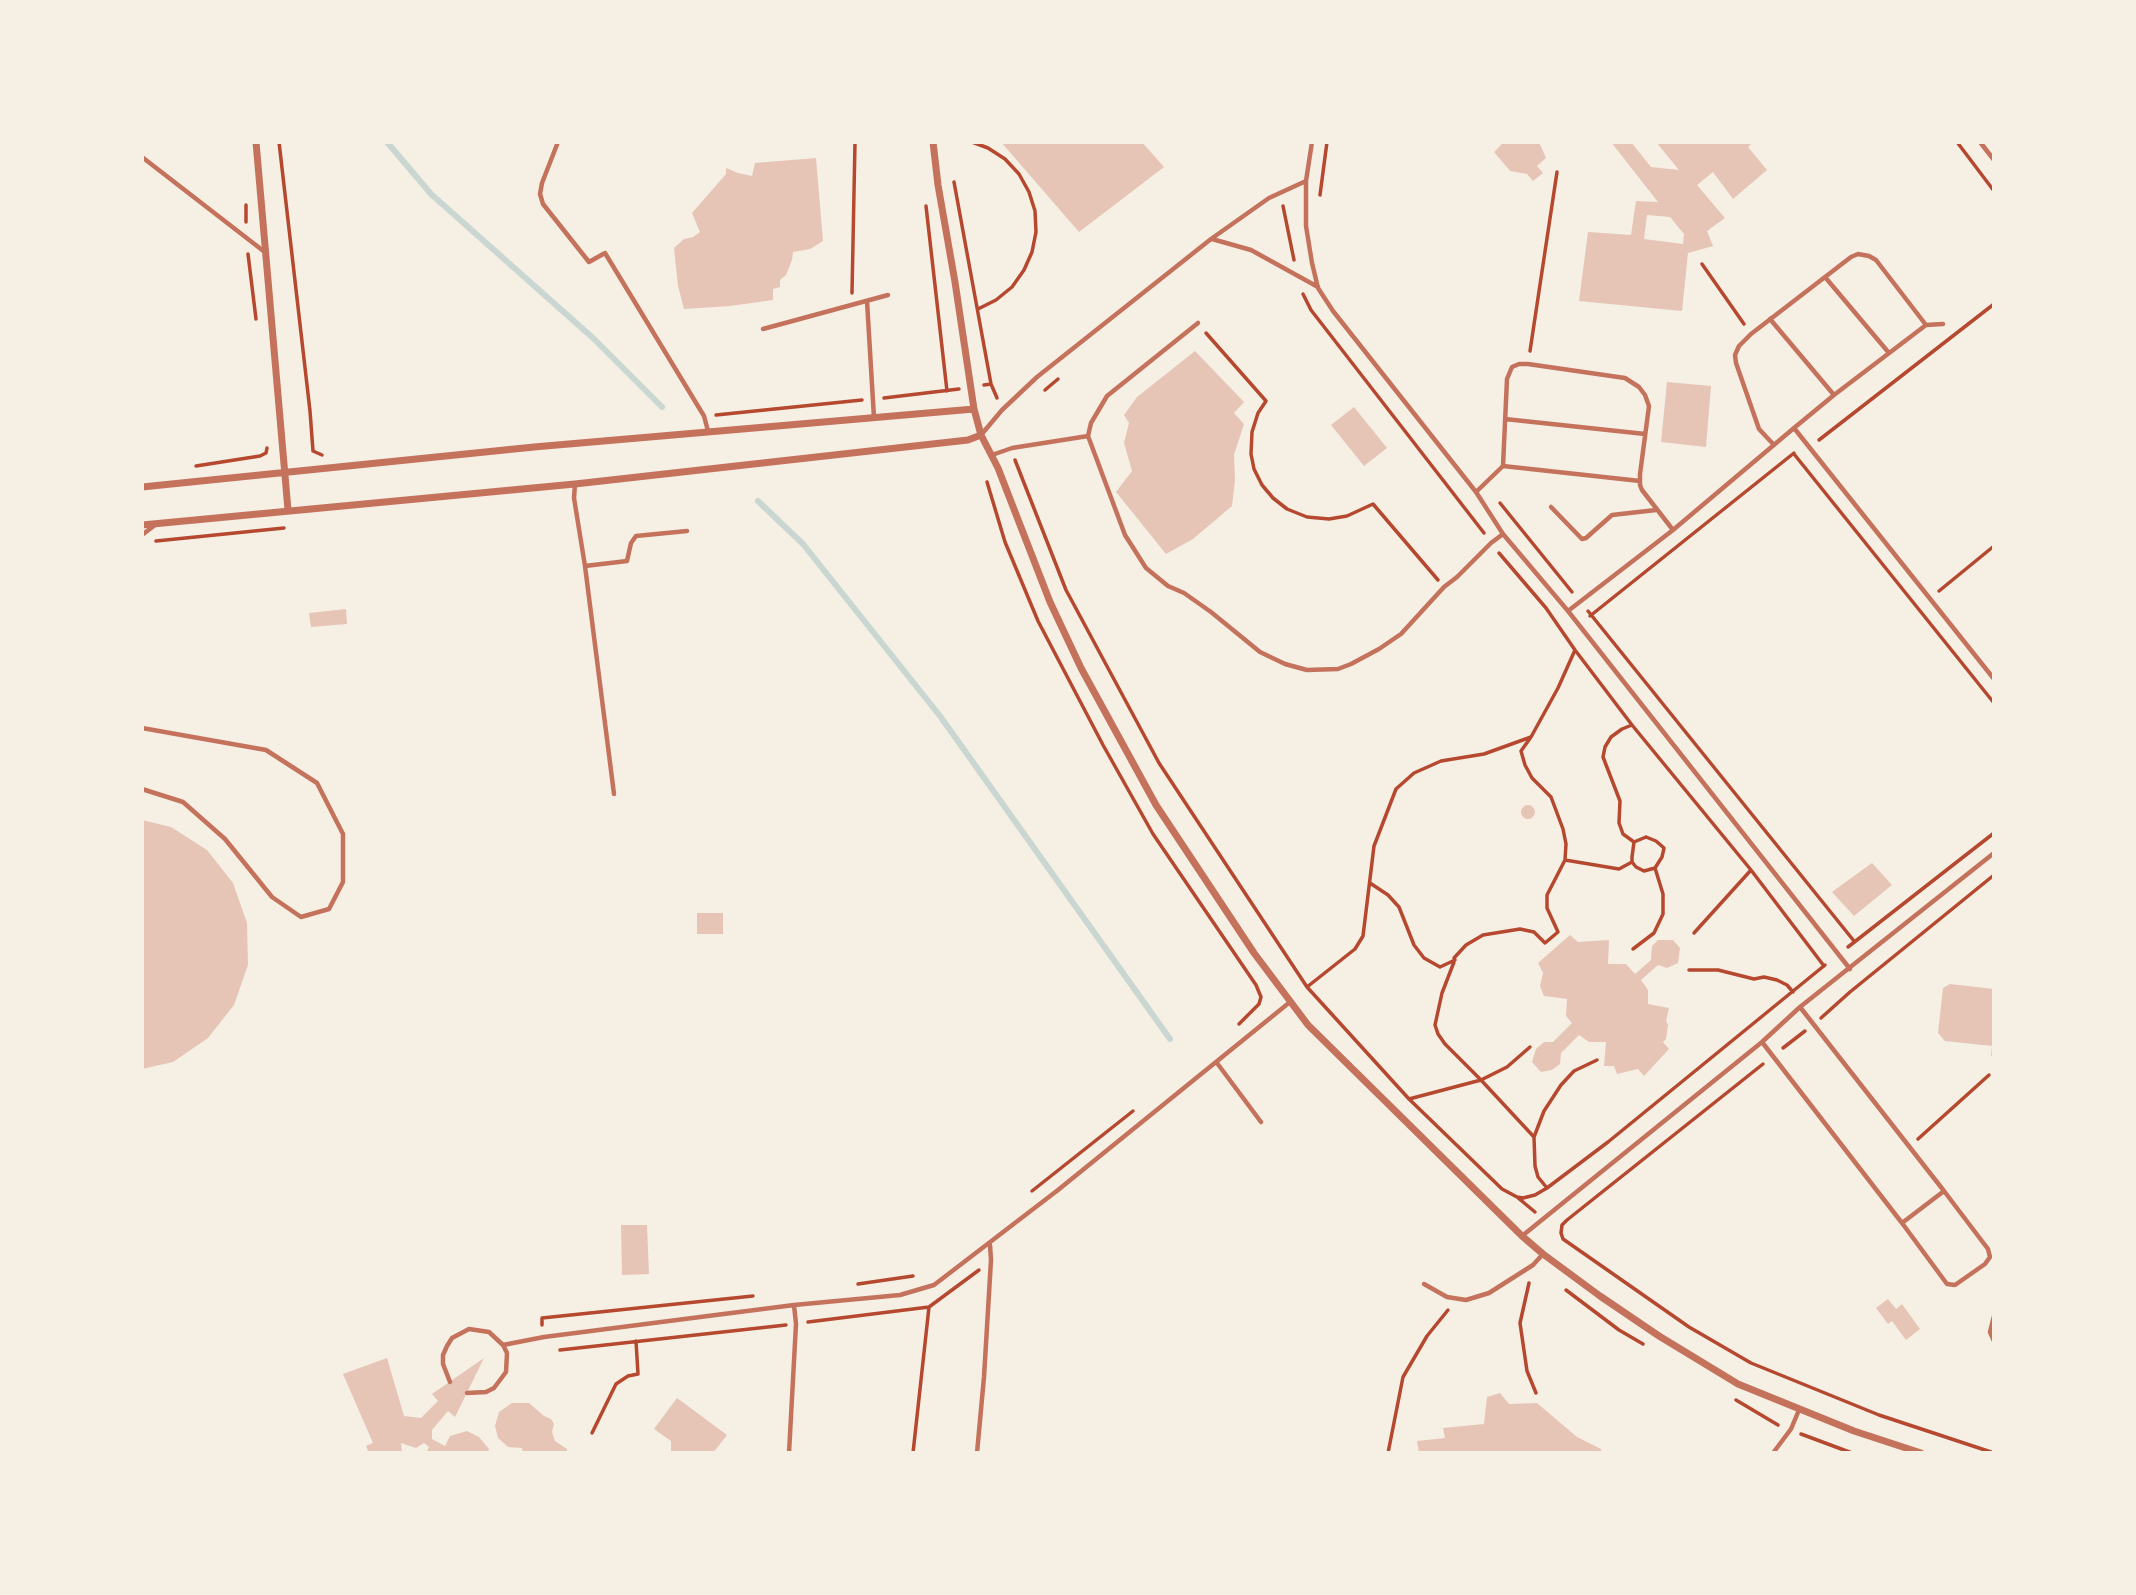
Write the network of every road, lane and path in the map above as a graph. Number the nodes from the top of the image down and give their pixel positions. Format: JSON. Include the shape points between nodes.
{"nodes":[{"id":1,"x":256,"y":142,"type":"edge"},
{"id":2,"x":279,"y":142,"type":"edge"},
{"id":3,"x":558,"y":142,"type":"edge"},
{"id":4,"x":855,"y":142,"type":"edge"},
{"id":5,"x":933,"y":142,"type":"edge"},
{"id":6,"x":972,"y":142,"type":"edge"},
{"id":7,"x":1312,"y":142,"type":"edge"},
{"id":8,"x":1327,"y":142,"type":"edge"},
{"id":9,"x":1957,"y":142,"type":"edge"},
{"id":10,"x":1980,"y":142,"type":"edge"},
{"id":11,"x":142,"y":157,"type":"edge"},
{"id":12,"x":1994,"y":160,"type":"edge"},
{"id":13,"x":1557,"y":172,"type":"dead end"},
{"id":14,"x":1306,"y":181,"type":"junction"},
{"id":15,"x":1994,"y":191,"type":"edge"},
{"id":16,"x":925,"y":197,"type":"dead end"},
{"id":17,"x":1319,"y":206,"type":"dead end"},
{"id":18,"x":246,"y":237,"type":"junction"},
{"id":19,"x":1210,"y":239,"type":"junction"},
{"id":20,"x":266,"y":253,"type":"junction"},
{"id":21,"x":1702,"y":264,"type":"dead end"},
{"id":22,"x":1825,"y":277,"type":"junction"},
{"id":23,"x":1318,"y":288,"type":"junction"},
{"id":24,"x":888,"y":295,"type":"dead end"},
{"id":25,"x":867,"y":301,"type":"junction"},
{"id":26,"x":1994,"y":304,"type":"edge"},
{"id":27,"x":851,"y":305,"type":"junction"},
{"id":28,"x":978,"y":309,"type":"dead end"},
{"id":29,"x":1770,"y":319,"type":"junction"},
{"id":30,"x":1198,"y":323,"type":"joint"},
{"id":31,"x":1943,"y":324,"type":"dead end"},
{"id":32,"x":1926,"y":325,"type":"junction"},
{"id":33,"x":257,"y":328,"type":"dead end"},
{"id":34,"x":763,"y":329,"type":"dead end"},
{"id":35,"x":1751,"y":334,"type":"junction"},
{"id":36,"x":1889,"y":353,"type":"junction"},
{"id":37,"x":1528,"y":364,"type":"junction"},
{"id":38,"x":1067,"y":372,"type":"dead end"},
{"id":39,"x":1834,"y":395,"type":"junction"},
{"id":40,"x":1035,"y":397,"type":"dead end"},
{"id":41,"x":872,"y":399,"type":"junction"},
{"id":42,"x":974,"y":409,"type":"junction"},
{"id":43,"x":704,"y":416,"type":"junction"},
{"id":44,"x":874,"y":418,"type":"junction"},
{"id":45,"x":1505,"y":419,"type":"junction"},
{"id":46,"x":1794,"y":428,"type":"junction"},
{"id":47,"x":709,"y":432,"type":"junction"},
{"id":48,"x":1645,"y":434,"type":"junction"},
{"id":49,"x":981,"y":435,"type":"junction"},
{"id":50,"x":1088,"y":436,"type":"junction"},
{"id":51,"x":1783,"y":438,"type":"junction"},
{"id":52,"x":1818,"y":441,"type":"dead end"},
{"id":53,"x":269,"y":444,"type":"dead end"},
{"id":54,"x":1774,"y":445,"type":"junction"},
{"id":55,"x":1012,"y":448,"type":"junction"},
{"id":56,"x":1794,"y":453,"type":"junction"},
{"id":57,"x":332,"y":455,"type":"dead end"},
{"id":58,"x":992,"y":455,"type":"junction"},
{"id":59,"x":194,"y":466,"type":"dead end"},
{"id":60,"x":1503,"y":466,"type":"junction"},
{"id":61,"x":286,"y":472,"type":"junction"},
{"id":62,"x":986,"y":481,"type":"dead end"},
{"id":63,"x":1640,"y":481,"type":"junction"},
{"id":64,"x":1485,"y":484,"type":"junction"},
{"id":65,"x":575,"y":485,"type":"junction"},
{"id":66,"x":142,"y":487,"type":"edge"},
{"id":67,"x":1476,"y":492,"type":"junction"},
{"id":68,"x":1551,"y":507,"type":"dead end"},
{"id":69,"x":288,"y":510,"type":"junction"},
{"id":70,"x":1657,"y":510,"type":"junction"},
{"id":71,"x":158,"y":524,"type":"junction"},
{"id":72,"x":142,"y":525,"type":"edge"},
{"id":73,"x":290,"y":527,"type":"dead end"},
{"id":74,"x":1673,"y":530,"type":"junction"},
{"id":75,"x":687,"y":531,"type":"dead end"},
{"id":76,"x":1503,"y":534,"type":"junction"},
{"id":77,"x":142,"y":535,"type":"edge"},
{"id":78,"x":155,"y":541,"type":"dead end"},
{"id":79,"x":1994,"y":546,"type":"edge"},
{"id":80,"x":585,"y":566,"type":"junction"},
{"id":81,"x":1444,"y":587,"type":"junction"},
{"id":82,"x":1938,"y":592,"type":"dead end"},
{"id":83,"x":1580,"y":603,"type":"junction"},
{"id":84,"x":1568,"y":611,"type":"junction"},
{"id":85,"x":1591,"y":615,"type":"junction"},
{"id":86,"x":1579,"y":625,"type":"junction"},
{"id":87,"x":1574,"y":650,"type":"junction"},
{"id":88,"x":1994,"y":679,"type":"edge"},
{"id":89,"x":1994,"y":704,"type":"edge"},
{"id":90,"x":1632,"y":725,"type":"junction"},
{"id":91,"x":142,"y":728,"type":"edge"},
{"id":92,"x":1531,"y":737,"type":"junction"},
{"id":93,"x":142,"y":789,"type":"edge"},
{"id":94,"x":614,"y":794,"type":"dead end"},
{"id":95,"x":1994,"y":833,"type":"edge"},
{"id":96,"x":1634,"y":842,"type":"junction"},
{"id":97,"x":1994,"y":853,"type":"edge"},
{"id":98,"x":1762,"y":857,"type":"junction"},
{"id":99,"x":1565,"y":860,"type":"junction"},
{"id":100,"x":1632,"y":862,"type":"junction"},
{"id":101,"x":1655,"y":868,"type":"junction"},
{"id":102,"x":1751,"y":870,"type":"junction"},
{"id":103,"x":1994,"y":875,"type":"edge"},
{"id":104,"x":1370,"y":883,"type":"junction"},
{"id":105,"x":1694,"y":933,"type":"dead end"},
{"id":106,"x":1854,"y":941,"type":"junction"},
{"id":107,"x":1633,"y":949,"type":"dead end"},
{"id":108,"x":1838,"y":954,"type":"junction"},
{"id":109,"x":1455,"y":960,"type":"junction"},
{"id":110,"x":1824,"y":966,"type":"junction"},
{"id":111,"x":1850,"y":969,"type":"junction"},
{"id":112,"x":1689,"y":970,"type":"dead end"},
{"id":113,"x":1307,"y":987,"type":"junction"},
{"id":114,"x":1793,"y":992,"type":"junction"},
{"id":115,"x":1290,"y":1001,"type":"junction"},
{"id":116,"x":1800,"y":1007,"type":"junction"},
{"id":117,"x":1814,"y":1024,"type":"junction"},
{"id":118,"x":1236,"y":1028,"type":"dead end"},
{"id":119,"x":1762,"y":1042,"type":"junction"},
{"id":120,"x":1530,"y":1046,"type":"dead end"},
{"id":121,"x":1773,"y":1056,"type":"junction"},
{"id":122,"x":1597,"y":1060,"type":"dead end"},
{"id":123,"x":1217,"y":1063,"type":"junction"},
{"id":124,"x":1989,"y":1075,"type":"dead end"},
{"id":125,"x":1481,"y":1080,"type":"junction"},
{"id":126,"x":1409,"y":1099,"type":"junction"},
{"id":127,"x":1143,"y":1103,"type":"dead end"},
{"id":128,"x":1261,"y":1122,"type":"dead end"},
{"id":129,"x":1534,"y":1137,"type":"junction"},
{"id":130,"x":1910,"y":1146,"type":"junction"},
{"id":131,"x":1547,"y":1188,"type":"junction"},
{"id":132,"x":1944,"y":1191,"type":"junction"},
{"id":133,"x":1028,"y":1195,"type":"dead end"},
{"id":134,"x":1902,"y":1223,"type":"junction"},
{"id":135,"x":1522,"y":1237,"type":"junction"},
{"id":136,"x":990,"y":1244,"type":"junction"},
{"id":137,"x":1543,"y":1254,"type":"junction"},
{"id":138,"x":991,"y":1260,"type":"junction"},
{"id":139,"x":1533,"y":1265,"type":"junction"},
{"id":140,"x":918,"y":1275,"type":"dead end"},
{"id":141,"x":1424,"y":1283,"type":"dead end"},
{"id":142,"x":850,"y":1286,"type":"dead end"},
{"id":143,"x":1565,"y":1290,"type":"dead end"},
{"id":144,"x":756,"y":1295,"type":"dead end"},
{"id":145,"x":1457,"y":1299,"type":"junction"},
{"id":146,"x":794,"y":1305,"type":"junction"},
{"id":147,"x":929,"y":1307,"type":"junction"},
{"id":148,"x":1994,"y":1316,"type":"edge"},
{"id":149,"x":796,"y":1324,"type":"junction"},
{"id":150,"x":544,"y":1337,"type":"junction"},
{"id":151,"x":1994,"y":1341,"type":"edge"},
{"id":152,"x":636,"y":1342,"type":"junction"},
{"id":153,"x":503,"y":1345,"type":"junction"},
{"id":154,"x":1653,"y":1350,"type":"dead end"},
{"id":155,"x":450,"y":1382,"type":"dead end"},
{"id":156,"x":467,"y":1393,"type":"dead end"},
{"id":157,"x":1536,"y":1393,"type":"dead end"},
{"id":158,"x":1732,"y":1397,"type":"dead end"},
{"id":159,"x":1799,"y":1410,"type":"junction"},
{"id":160,"x":1791,"y":1429,"type":"junction"},
{"id":161,"x":592,"y":1433,"type":"dead end"},
{"id":162,"x":789,"y":1453,"type":"edge"},
{"id":163,"x":913,"y":1453,"type":"edge"},
{"id":164,"x":977,"y":1453,"type":"edge"},
{"id":165,"x":1388,"y":1453,"type":"edge"},
{"id":166,"x":1773,"y":1453,"type":"edge"},
{"id":167,"x":1852,"y":1453,"type":"edge"},
{"id":168,"x":1921,"y":1453,"type":"edge"},
{"id":169,"x":1994,"y":1453,"type":"edge"}],
"edges":[{"from":1,"to":20,"type":"street"},
{"from":2,"to":57,"type":"path","via":[[313,451]]},
{"from":3,"to":43,"type":"lane","via":[[542,183],[543,204],[589,262],[605,253]]},
{"from":4,"to":27,"type":"path"},
{"from":5,"to":42,"type":"street"},
{"from":6,"to":28,"type":"path","via":[[1005,159],[1019,174],[1032,202],[1036,232],[1032,252],[1012,287]]},
{"from":7,"to":14,"type":"lane"},
{"from":8,"to":17,"type":"path"},
{"from":9,"to":15,"type":"path"},
{"from":10,"to":12,"type":"lane"},
{"from":11,"to":18,"type":"lane"},
{"from":13,"to":37,"type":"path"},
{"from":14,"to":19,"type":"lane","via":[[1269,198]]},
{"from":14,"to":23,"type":"lane","via":[[1306,226]]},
{"from":16,"to":41,"type":"path","via":[[947,391]]},
{"from":18,"to":20,"type":"lane"},
{"from":18,"to":33,"type":"path"},
{"from":19,"to":23,"type":"lane","via":[[1251,250]]},
{"from":19,"to":49,"type":"lane","via":[[1037,377]]},
{"from":20,"to":61,"type":"street"},
{"from":21,"to":35,"type":"path"},
{"from":22,"to":29,"type":"lane"},
{"from":22,"to":32,"type":"lane","via":[[1851,257],[1869,256]]},
{"from":22,"to":36,"type":"lane"},
{"from":23,"to":67,"type":"lane"},
{"from":24,"to":25,"type":"lane"},
{"from":25,"to":27,"type":"lane"},
{"from":25,"to":41,"type":"lane"},
{"from":26,"to":52,"type":"path"},
{"from":27,"to":34,"type":"lane"},
{"from":29,"to":35,"type":"lane"},
{"from":29,"to":39,"type":"lane"},
{"from":30,"to":50,"type":"lane","via":[[1107,396]]},
{"from":30,"to":81,"type":"path","via":[[1266,401],[1252,432],[1251,454],[1254,469],[1273,498],[1307,517],[1329,519],[1373,504]]},
{"from":31,"to":32,"type":"lane"},
{"from":32,"to":36,"type":"lane"},
{"from":35,"to":54,"type":"lane","via":[[1739,346],[1736,363],[1759,429]]},
{"from":36,"to":39,"type":"lane"},
{"from":37,"to":45,"type":"lane","via":[[1509,372]]},
{"from":37,"to":48,"type":"lane","via":[[1633,382],[1648,401]]},
{"from":38,"to":40,"type":"path"},
{"from":39,"to":46,"type":"lane"},
{"from":41,"to":43,"type":"path"},
{"from":41,"to":44,"type":"lane"},
{"from":42,"to":44,"type":"street"},
{"from":42,"to":49,"type":"street"},
{"from":43,"to":47,"type":"lane"},
{"from":44,"to":47,"type":"street"},
{"from":45,"to":48,"type":"lane"},
{"from":45,"to":60,"type":"lane"},
{"from":46,"to":51,"type":"lane"},
{"from":46,"to":88,"type":"lane"},
{"from":47,"to":61,"type":"street"},
{"from":48,"to":63,"type":"lane"},
{"from":49,"to":58,"type":"street"},
{"from":49,"to":65,"type":"street"},
{"from":50,"to":55,"type":"lane"},
{"from":50,"to":81,"type":"lane","via":[[1125,535],[1146,568],[1211,611],[1260,652],[1285,664],[1324,670],[1352,664],[1401,634]]},
{"from":51,"to":54,"type":"lane"},
{"from":51,"to":56,"type":"path"},
{"from":53,"to":59,"type":"path","via":[[260,456]]},
{"from":54,"to":74,"type":"lane"},
{"from":55,"to":58,"type":"lane"},
{"from":55,"to":113,"type":"path","via":[[1066,590],[1159,763]]},
{"from":56,"to":85,"type":"path"},
{"from":56,"to":89,"type":"path"},
{"from":58,"to":115,"type":"street","via":[[1050,602],[1149,794]]},
{"from":60,"to":63,"type":"lane"},
{"from":60,"to":64,"type":"lane"},
{"from":61,"to":66,"type":"street"},
{"from":61,"to":69,"type":"street"},
{"from":62,"to":118,"type":"path","via":[[1004,542],[1038,621],[1103,745],[1153,834],[1256,985],[1259,1004]]},
{"from":63,"to":70,"type":"lane"},
{"from":64,"to":67,"type":"lane"},
{"from":64,"to":83,"type":"path"},
{"from":65,"to":69,"type":"street"},
{"from":65,"to":80,"type":"lane"},
{"from":67,"to":76,"type":"lane"},
{"from":68,"to":70,"type":"lane","via":[[1582,539],[1612,515]]},
{"from":69,"to":71,"type":"street"},
{"from":70,"to":74,"type":"lane"},
{"from":71,"to":72,"type":"street"},
{"from":71,"to":77,"type":"lane"},
{"from":73,"to":78,"type":"path"},
{"from":74,"to":83,"type":"lane"},
{"from":75,"to":80,"type":"lane","via":[[636,536],[627,561]]},
{"from":76,"to":81,"type":"lane"},
{"from":76,"to":84,"type":"lane"},
{"from":79,"to":82,"type":"path"},
{"from":80,"to":94,"type":"lane"},
{"from":83,"to":84,"type":"lane"},
{"from":83,"to":85,"type":"path"},
{"from":84,"to":86,"type":"lane"},
{"from":85,"to":86,"type":"path"},
{"from":85,"to":106,"type":"path"},
{"from":86,"to":87,"type":"path"},
{"from":86,"to":98,"type":"lane"},
{"from":87,"to":90,"type":"path"},
{"from":87,"to":92,"type":"path"},
{"from":90,"to":96,"type":"path","via":[[1611,737],[1603,757],[1620,801],[1623,834]]},
{"from":90,"to":102,"type":"path"},
{"from":91,"to":93,"type":"lane","via":[[266,750],[317,783],[343,834],[343,882],[329,909],[301,917],[272,897],[225,839],[183,802]]},
{"from":92,"to":99,"type":"path","via":[[1521,751],[1532,778],[1551,797],[1563,829]]},
{"from":92,"to":104,"type":"path","via":[[1484,754],[1441,761],[1414,773],[1396,789],[1374,846]]},
{"from":95,"to":106,"type":"path"},
{"from":96,"to":100,"type":"path"},
{"from":96,"to":101,"type":"path","via":[[1646,837],[1664,848]]},
{"from":97,"to":111,"type":"lane"},
{"from":98,"to":102,"type":"path"},
{"from":98,"to":108,"type":"lane"},
{"from":99,"to":100,"type":"path","via":[[1619,869]]},
{"from":99,"to":109,"type":"path","via":[[1547,895],[1547,908],[1558,932],[1545,943],[1534,932],[1520,929],[1483,935],[1466,945]]},
{"from":100,"to":101,"type":"path","via":[[1644,871]]},
{"from":101,"to":107,"type":"path","via":[[1664,904],[1661,921],[1654,933]]},
{"from":102,"to":105,"type":"path"},
{"from":102,"to":110,"type":"path"},
{"from":103,"to":117,"type":"path"},
{"from":104,"to":109,"type":"path","via":[[1399,907],[1424,958],[1440,967]]},
{"from":104,"to":113,"type":"path","via":[[1363,936]]},
{"from":106,"to":108,"type":"path"},
{"from":108,"to":110,"type":"path"},
{"from":108,"to":111,"type":"lane"},
{"from":109,"to":125,"type":"path","via":[[1435,1025],[1445,1044]]},
{"from":110,"to":114,"type":"path"},
{"from":111,"to":116,"type":"lane"},
{"from":112,"to":114,"type":"path","via":[[1764,977]]},
{"from":113,"to":126,"type":"path"},
{"from":114,"to":131,"type":"path"},
{"from":115,"to":123,"type":"lane"},
{"from":115,"to":135,"type":"street","via":[[1308,1026]]},
{"from":116,"to":117,"type":"lane"},
{"from":116,"to":119,"type":"lane"},
{"from":117,"to":121,"type":"path"},
{"from":117,"to":130,"type":"lane"},
{"from":119,"to":121,"type":"lane"},
{"from":119,"to":135,"type":"lane"},
{"from":120,"to":125,"type":"path"},
{"from":121,"to":134,"type":"lane"},
{"from":121,"to":169,"type":"path","via":[[1567,1220],[1562,1225],[1563,1239],[1689,1327],[1751,1363],[1879,1415]]},
{"from":122,"to":129,"type":"path","via":[[1574,1071],[1561,1084]]},
{"from":123,"to":128,"type":"lane"},
{"from":123,"to":136,"type":"lane"},
{"from":124,"to":130,"type":"path"},
{"from":125,"to":126,"type":"path"},
{"from":125,"to":129,"type":"path"},
{"from":126,"to":131,"type":"path","via":[[1510,1195],[1523,1198]]},
{"from":127,"to":133,"type":"path"},
{"from":129,"to":131,"type":"path","via":[[1535,1166]]},
{"from":130,"to":132,"type":"lane"},
{"from":132,"to":134,"type":"lane"},
{"from":132,"to":134,"type":"lane","via":[[1988,1249],[1990,1257],[1984,1264],[1955,1285],[1947,1284]]},
{"from":135,"to":137,"type":"street"},
{"from":136,"to":138,"type":"lane"},
{"from":136,"to":146,"type":"lane","via":[[925,1288],[901,1295]]},
{"from":137,"to":139,"type":"lane"},
{"from":137,"to":159,"type":"street","via":[[1659,1336],[1738,1384]]},
{"from":138,"to":147,"type":"path"},
{"from":138,"to":164,"type":"lane"},
{"from":139,"to":145,"type":"lane","via":[[1489,1293]]},
{"from":139,"to":157,"type":"path","via":[[1520,1323],[1527,1371]]},
{"from":140,"to":142,"type":"path"},
{"from":141,"to":145,"type":"lane"},
{"from":143,"to":154,"type":"path"},
{"from":144,"to":150,"type":"path","via":[[542,1318]]},
{"from":145,"to":165,"type":"path","via":[[1427,1336],[1403,1377]]},
{"from":146,"to":149,"type":"lane"},
{"from":146,"to":150,"type":"lane"},
{"from":147,"to":149,"type":"path"},
{"from":147,"to":163,"type":"path"},
{"from":148,"to":151,"type":"lane","via":[[1990,1332]]},
{"from":149,"to":152,"type":"path"},
{"from":149,"to":162,"type":"lane"},
{"from":150,"to":152,"type":"path","via":[[548,1351]]},
{"from":150,"to":153,"type":"lane"},
{"from":152,"to":161,"type":"path","via":[[638,1374],[616,1384]]},
{"from":153,"to":155,"type":"lane","via":[[479,1329],[452,1338],[443,1355]]},
{"from":153,"to":156,"type":"lane","via":[[507,1363],[501,1381],[486,1392]]},
{"from":158,"to":160,"type":"path"},
{"from":159,"to":160,"type":"lane"},
{"from":159,"to":168,"type":"street"},
{"from":160,"to":166,"type":"lane"},
{"from":160,"to":167,"type":"path"}]}
